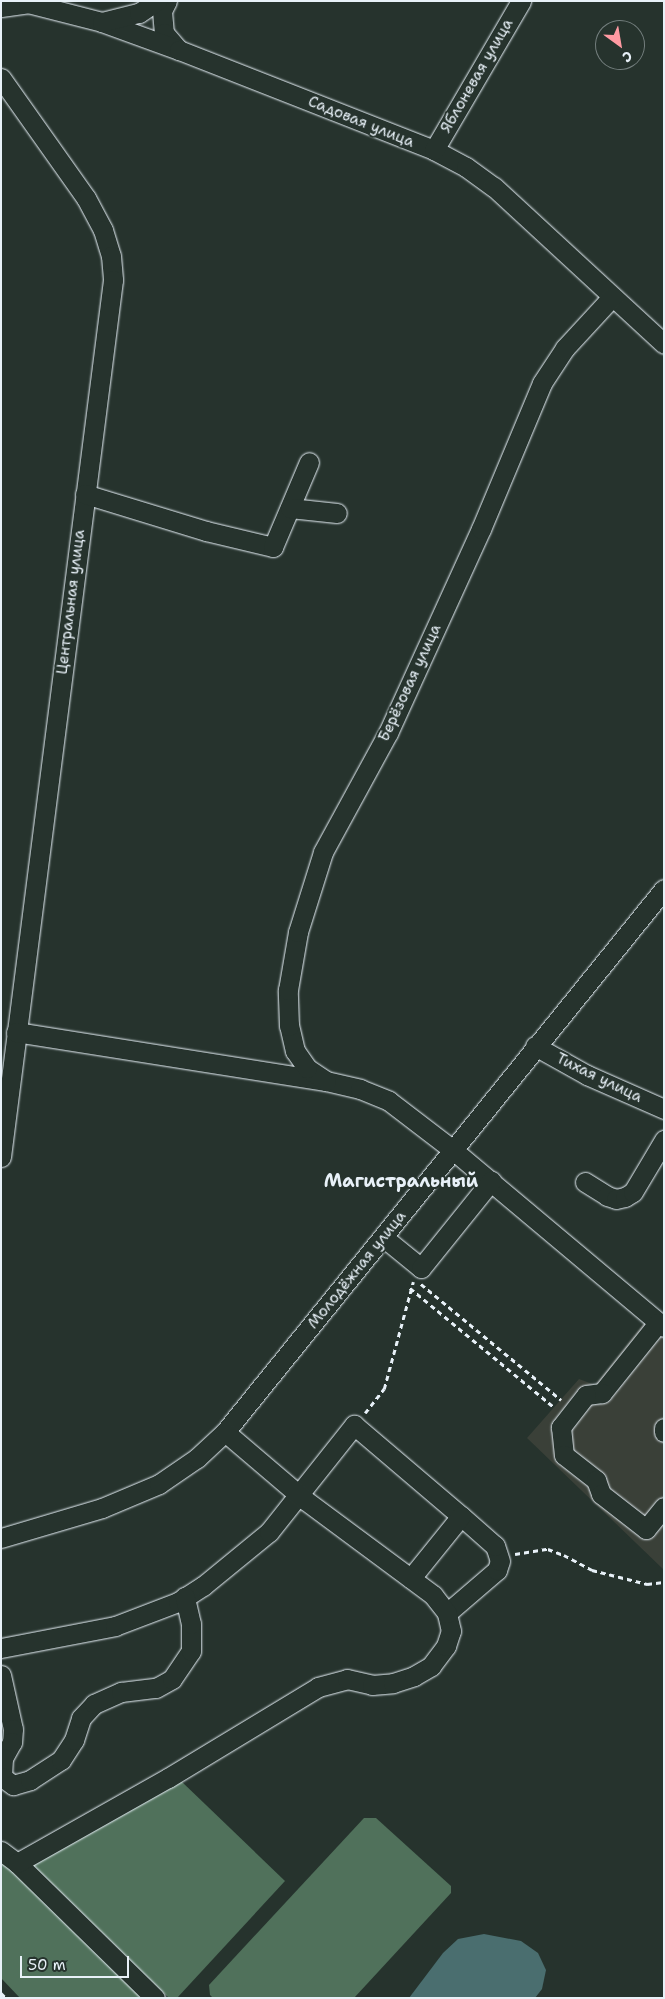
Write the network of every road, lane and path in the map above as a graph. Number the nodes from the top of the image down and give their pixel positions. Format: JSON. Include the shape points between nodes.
{"nodes":[{"id":1,"x":157,"y":1,"type":"edge"},
{"id":2,"x":166,"y":1,"type":"edge"},
{"id":3,"x":521,"y":1,"type":"edge"},
{"id":4,"x":1,"y":7,"type":"edge"},
{"id":5,"x":136,"y":7,"type":"edge"},
{"id":6,"x":102,"y":22,"type":"junction"},
{"id":7,"x":179,"y":50,"type":"junction"},
{"id":8,"x":1,"y":78,"type":"edge"},
{"id":9,"x":434,"y":150,"type":"junction"},
{"id":10,"x":612,"y":297,"type":"junction"},
{"id":11,"x":661,"y":336,"type":"edge"},
{"id":12,"x":309,"y":462,"type":"dead end"},
{"id":13,"x":85,"y":494,"type":"junction"},
{"id":14,"x":290,"y":508,"type":"junction"},
{"id":15,"x":337,"y":513,"type":"dead end"},
{"id":16,"x":664,"y":889,"type":"edge"},
{"id":17,"x":16,"y":1032,"type":"junction"},
{"id":18,"x":535,"y":1046,"type":"junction"},
{"id":19,"x":326,"y":1082,"type":"junction"},
{"id":20,"x":664,"y":1109,"type":"edge"},
{"id":21,"x":664,"y":1140,"type":"edge"},
{"id":22,"x":453,"y":1150,"type":"junction"},
{"id":23,"x":1,"y":1157,"type":"edge"},
{"id":24,"x":491,"y":1181,"type":"junction"},
{"id":25,"x":585,"y":1182,"type":"dead end"},
{"id":26,"x":383,"y":1237,"type":"junction"},
{"id":27,"x":418,"y":1273,"type":"junction"},
{"id":28,"x":410,"y":1288,"type":"junction"},
{"id":29,"x":661,"y":1325,"type":"edge"},
{"id":30,"x":570,"y":1415,"type":"junction"},
{"id":31,"x":354,"y":1425,"type":"junction"},
{"id":32,"x":664,"y":1428,"type":"edge"},
{"id":33,"x":225,"y":1432,"type":"junction"},
{"id":34,"x":664,"y":1432,"type":"edge"},
{"id":35,"x":298,"y":1494,"type":"junction"},
{"id":36,"x":664,"y":1507,"type":"edge"},
{"id":37,"x":461,"y":1516,"type":"junction"},
{"id":38,"x":1,"y":1538,"type":"edge"},
{"id":39,"x":500,"y":1560,"type":"junction"},
{"id":40,"x":411,"y":1578,"type":"junction"},
{"id":41,"x":664,"y":1582,"type":"edge"},
{"id":42,"x":185,"y":1597,"type":"junction"},
{"id":43,"x":448,"y":1613,"type":"junction"},
{"id":44,"x":1,"y":1648,"type":"edge"},
{"id":45,"x":1,"y":1675,"type":"edge"},
{"id":46,"x":1,"y":1851,"type":"edge"},
{"id":47,"x":17,"y":1863,"type":"junction"},
{"id":48,"x":1,"y":1993,"type":"edge"},
{"id":49,"x":6,"y":1998,"type":"edge"},
{"id":50,"x":155,"y":1998,"type":"edge"}],
"edges":[{"from":1,"to":5,"type":"street"},
{"from":2,"to":7,"type":"street","via":[[162,11],[164,33]]},
{"from":3,"to":9,"type":"street","name":"Яблоневая улица"},
{"from":4,"to":6,"type":"street","name":"Садовая улица","via":[[28,3]]},
{"from":5,"to":6,"type":"street"},
{"from":6,"to":7,"type":"street","name":"Садовая улица"},
{"from":7,"to":9,"type":"street","name":"Садовая улица"},
{"from":8,"to":13,"type":"street","name":"Центральная улица","via":[[86,198],[103,230],[111,256],[113,280]]},
{"from":9,"to":10,"type":"street","name":"Садовая улица","via":[[494,187]]},
{"from":10,"to":11,"type":"street","name":"Садовая улица"},
{"from":10,"to":19,"type":"street","name":"Берёзовая улица","via":[[565,348],[542,383],[481,528],[388,733],[323,852],[298,932],[288,990],[289,1026],[295,1050],[307,1068]]},
{"from":12,"to":14,"type":"street"},
{"from":13,"to":14,"type":"street","via":[[206,531],[273,547]]},
{"from":13,"to":17,"type":"street","name":"Центральная улица"},
{"from":14,"to":15,"type":"street"},
{"from":16,"to":18,"type":"street","name":"Молодёжная улица"},
{"from":17,"to":19,"type":"street"},
{"from":17,"to":23,"type":"street","name":"Центральная улица"},
{"from":18,"to":20,"type":"street","name":"Тихая улица","via":[[587,1075]]},
{"from":18,"to":22,"type":"street","name":"Молодёжная улица"},
{"from":19,"to":22,"type":"street","via":[[360,1089],[389,1101]]},
{"from":21,"to":25,"type":"street","via":[[633,1192],[625,1197],[607,1196]]},
{"from":22,"to":24,"type":"street"},
{"from":22,"to":26,"type":"street","name":"Молодёжная улица"},
{"from":24,"to":27,"type":"street"},
{"from":24,"to":29,"type":"street"},
{"from":26,"to":27,"type":"street"},
{"from":26,"to":33,"type":"street","name":"Молодёжная улица"},
{"from":27,"to":28,"type":"path"},
{"from":27,"to":30,"type":"path"},
{"from":28,"to":30,"type":"path"},
{"from":28,"to":31,"type":"path","via":[[384,1389]]},
{"from":29,"to":30,"type":"street","via":[[602,1393],[586,1395]]},
{"from":30,"to":36,"type":"street","via":[[561,1427],[564,1455],[596,1480],[601,1494],[646,1529]]},
{"from":31,"to":35,"type":"street"},
{"from":31,"to":37,"type":"street"},
{"from":32,"to":34,"type":"street"},
{"from":33,"to":35,"type":"street"},
{"from":33,"to":38,"type":"street","name":"Молодёжная улица","via":[[197,1458],[160,1484],[102,1508]]},
{"from":35,"to":40,"type":"street"},
{"from":35,"to":42,"type":"street","via":[[269,1532]]},
{"from":37,"to":39,"type":"street","via":[[495,1546]]},
{"from":37,"to":40,"type":"street"},
{"from":39,"to":41,"type":"path","via":[[520,1552],[548,1549],[592,1570],[647,1584]]},
{"from":39,"to":43,"type":"street","via":[[497,1570]]},
{"from":40,"to":43,"type":"street","via":[[434,1595]]},
{"from":42,"to":44,"type":"street","via":[[115,1626]]},
{"from":42,"to":45,"type":"street","via":[[191,1624],[191,1651],[172,1679],[156,1688],[121,1692],[94,1704],[80,1718],[74,1740],[61,1760],[30,1780],[13,1785],[2,1777],[3,1758],[12,1742],[13,1729]]},
{"from":43,"to":47,"type":"street","via":[[451,1631],[446,1646],[431,1666],[414,1676],[393,1683],[372,1685],[347,1679],[318,1686],[168,1778]]},
{"from":46,"to":47,"type":"street"},
{"from":47,"to":50,"type":"street"},
{"from":48,"to":49,"type":"path"}]}
